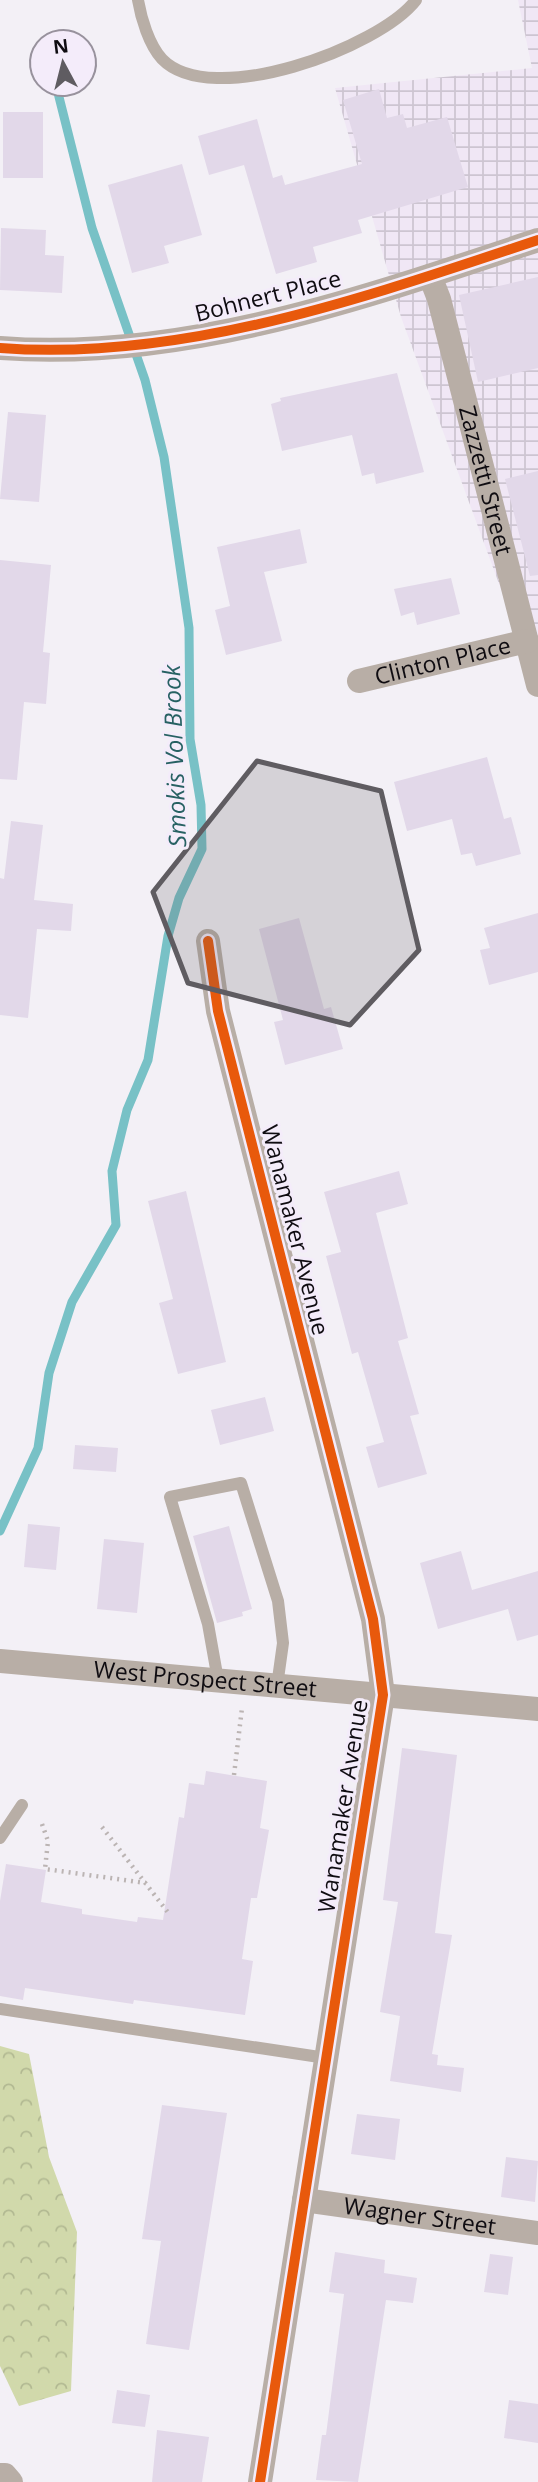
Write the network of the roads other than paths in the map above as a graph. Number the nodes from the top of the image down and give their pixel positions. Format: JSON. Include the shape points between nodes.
{"nodes":[{"id":1,"x":138,"y":0,"type":"edge"},
{"id":2,"x":416,"y":0,"type":"edge"},
{"id":3,"x":538,"y":240,"type":"edge"},
{"id":4,"x":430,"y":276,"type":"junction"},
{"id":5,"x":0,"y":348,"type":"edge"},
{"id":6,"x":527,"y":642,"type":"junction"},
{"id":7,"x":359,"y":681,"type":"dead end"},
{"id":8,"x":538,"y":685,"type":"edge"},
{"id":9,"x":208,"y":941,"type":"dead end"},
{"id":10,"x":11,"y":1662,"type":"edge"},
{"id":11,"x":218,"y":1680,"type":"junction"},
{"id":12,"x":277,"y":1686,"type":"junction"},
{"id":13,"x":383,"y":1695,"type":"junction"},
{"id":14,"x":538,"y":1709,"type":"edge"},
{"id":15,"x":22,"y":1805,"type":"dead end"},
{"id":16,"x":0,"y":1838,"type":"edge"},
{"id":17,"x":0,"y":2010,"type":"edge"},
{"id":18,"x":326,"y":2058,"type":"junction"},
{"id":19,"x":304,"y":2200,"type":"junction"},
{"id":20,"x":538,"y":2233,"type":"edge"},
{"id":21,"x":0,"y":2475,"type":"edge"},
{"id":22,"x":11,"y":2482,"type":"edge"},
{"id":23,"x":260,"y":2482,"type":"edge"}],
"edges":[{"from":1,"to":2,"type":"lane","via":[[149,35],[163,59],[209,78],[247,76],[324,56],[387,26]]},
{"from":3,"to":4,"type":"street","name":"Bohnert Place"},
{"from":4,"to":5,"type":"street","name":"Bohnert Place","via":[[264,322],[134,345],[41,352]]},
{"from":4,"to":6,"type":"street","name":"Zazzetti Street"},
{"from":6,"to":7,"type":"street","name":"Clinton Place"},
{"from":6,"to":8,"type":"street","name":"Zazzetti Street"},
{"from":9,"to":13,"type":"street","name":"Wanamaker Avenue","via":[[218,1011],[373,1619]]},
{"from":10,"to":11,"type":"street","name":"West Prospect Street"},
{"from":11,"to":12,"type":"street","name":"West Prospect Street"},
{"from":11,"to":12,"type":"lane","via":[[208,1624],[170,1497],[241,1483],[278,1601],[283,1643]]},
{"from":12,"to":13,"type":"street","name":"West Prospect Street"},
{"from":13,"to":14,"type":"street","name":"West Prospect Street"},
{"from":13,"to":18,"type":"street","name":"Wanamaker Avenue"},
{"from":15,"to":16,"type":"lane"},
{"from":17,"to":18,"type":"lane"},
{"from":18,"to":19,"type":"street","name":"Wanamaker Avenue"},
{"from":19,"to":20,"type":"street","name":"Wagner Street"},
{"from":19,"to":23,"type":"street","name":"Wanamaker Avenue"},
{"from":21,"to":22,"type":"street"}]}
